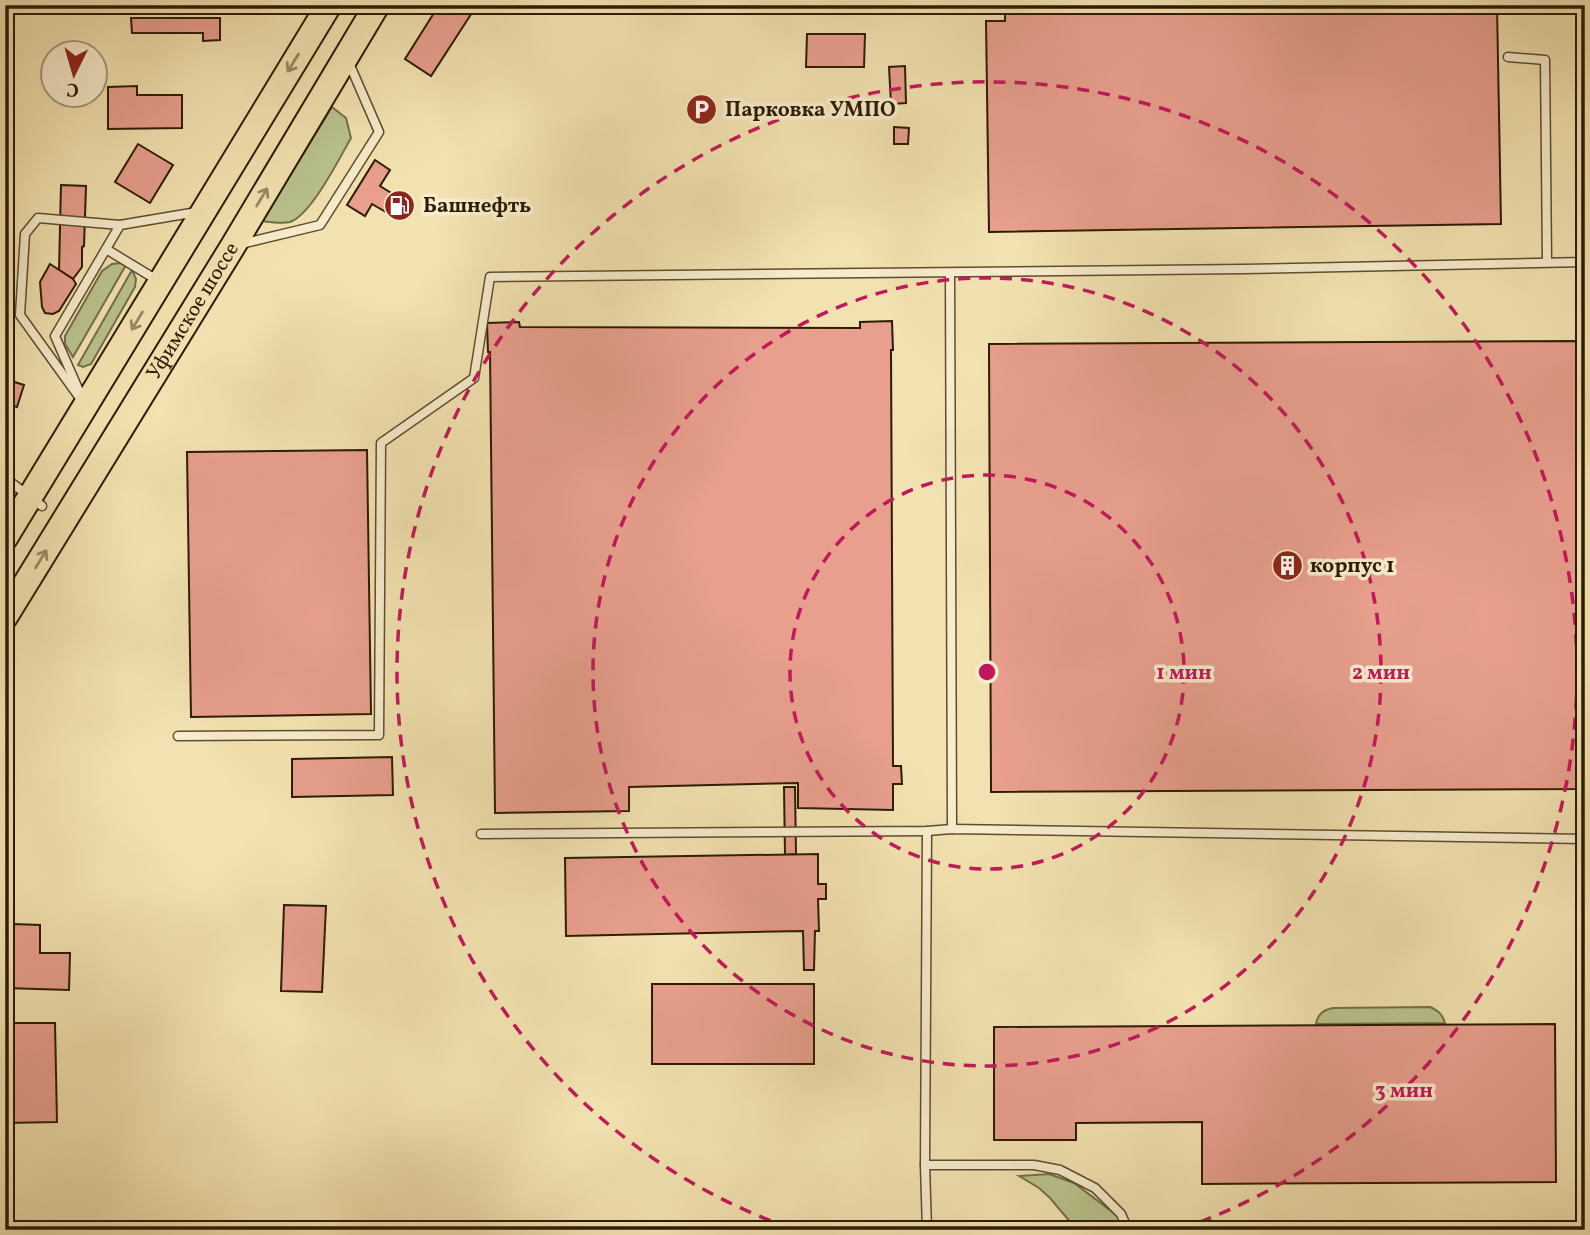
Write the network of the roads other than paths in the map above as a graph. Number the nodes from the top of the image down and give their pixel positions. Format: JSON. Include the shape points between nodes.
{"nodes":[{"id":1,"x":329,"y":5,"type":"edge"},
{"id":2,"x":377,"y":5,"type":"edge"},
{"id":3,"x":346,"y":57,"type":"junction"},
{"id":4,"x":1508,"y":57,"type":"dead end"},
{"id":5,"x":203,"y":210,"type":"junction"},
{"id":6,"x":120,"y":225,"type":"junction"},
{"id":7,"x":233,"y":246,"type":"junction"},
{"id":8,"x":106,"y":249,"type":"junction"},
{"id":9,"x":1546,"y":262,"type":"junction"},
{"id":10,"x":1585,"y":262,"type":"edge"},
{"id":11,"x":950,"y":273,"type":"junction"},
{"id":12,"x":160,"y":281,"type":"junction"},
{"id":13,"x":86,"y":406,"type":"junction"},
{"id":14,"x":5,"y":478,"type":"edge"},
{"id":15,"x":36,"y":502,"type":"junction"},
{"id":16,"x":5,"y":538,"type":"edge"},
{"id":17,"x":5,"y":617,"type":"edge"},
{"id":18,"x":178,"y":736,"type":"dead end"},
{"id":19,"x":952,"y":828,"type":"junction"},
{"id":20,"x":927,"y":831,"type":"junction"},
{"id":21,"x":481,"y":834,"type":"dead end"},
{"id":22,"x":1585,"y":839,"type":"edge"},
{"id":23,"x":925,"y":1165,"type":"junction"},
{"id":24,"x":927,"y":1230,"type":"edge"},
{"id":25,"x":1128,"y":1230,"type":"edge"}],
"edges":[{"from":1,"to":5,"type":"main road","name":"Уфимское шоссе","one_way":true},
{"from":2,"to":3,"type":"main road","name":"Уфимское шоссе"},
{"from":7,"to":3,"type":"main road","name":"Уфимское шоссе","one_way":true},
{"from":3,"to":7,"type":"lane","via":[[379,132],[320,225]]},
{"from":4,"to":9,"type":"lane","via":[[1545,60]]},
{"from":5,"to":6,"type":"lane"},
{"from":5,"to":12,"type":"main road","name":"Уфимское шоссе"},
{"from":6,"to":8,"type":"lane"},
{"from":6,"to":13,"type":"lane","via":[[38,218],[26,234],[20,314]]},
{"from":17,"to":7,"type":"main road","name":"Уфимское шоссе","one_way":true},
{"from":8,"to":12,"type":"lane"},
{"from":8,"to":13,"type":"lane","via":[[55,336]]},
{"from":9,"to":10,"type":"lane"},
{"from":9,"to":11,"type":"lane"},
{"from":11,"to":18,"type":"lane","via":[[490,277],[474,379],[382,443],[379,735]]},
{"from":11,"to":19,"type":"lane"},
{"from":12,"to":13,"type":"main road","name":"Уфимское шоссе","one_way":true},
{"from":13,"to":15,"type":"main road","name":"Уфимское шоссе"},
{"from":14,"to":15,"type":"lane"},
{"from":15,"to":16,"type":"main road","name":"Уфимское шоссе"},
{"from":19,"to":20,"type":"lane"},
{"from":19,"to":22,"type":"lane"},
{"from":20,"to":21,"type":"lane"},
{"from":20,"to":23,"type":"lane"},
{"from":23,"to":24,"type":"lane"},
{"from":23,"to":25,"type":"lane","via":[[1034,1165],[1060,1170],[1094,1188],[1121,1214]]}]}
